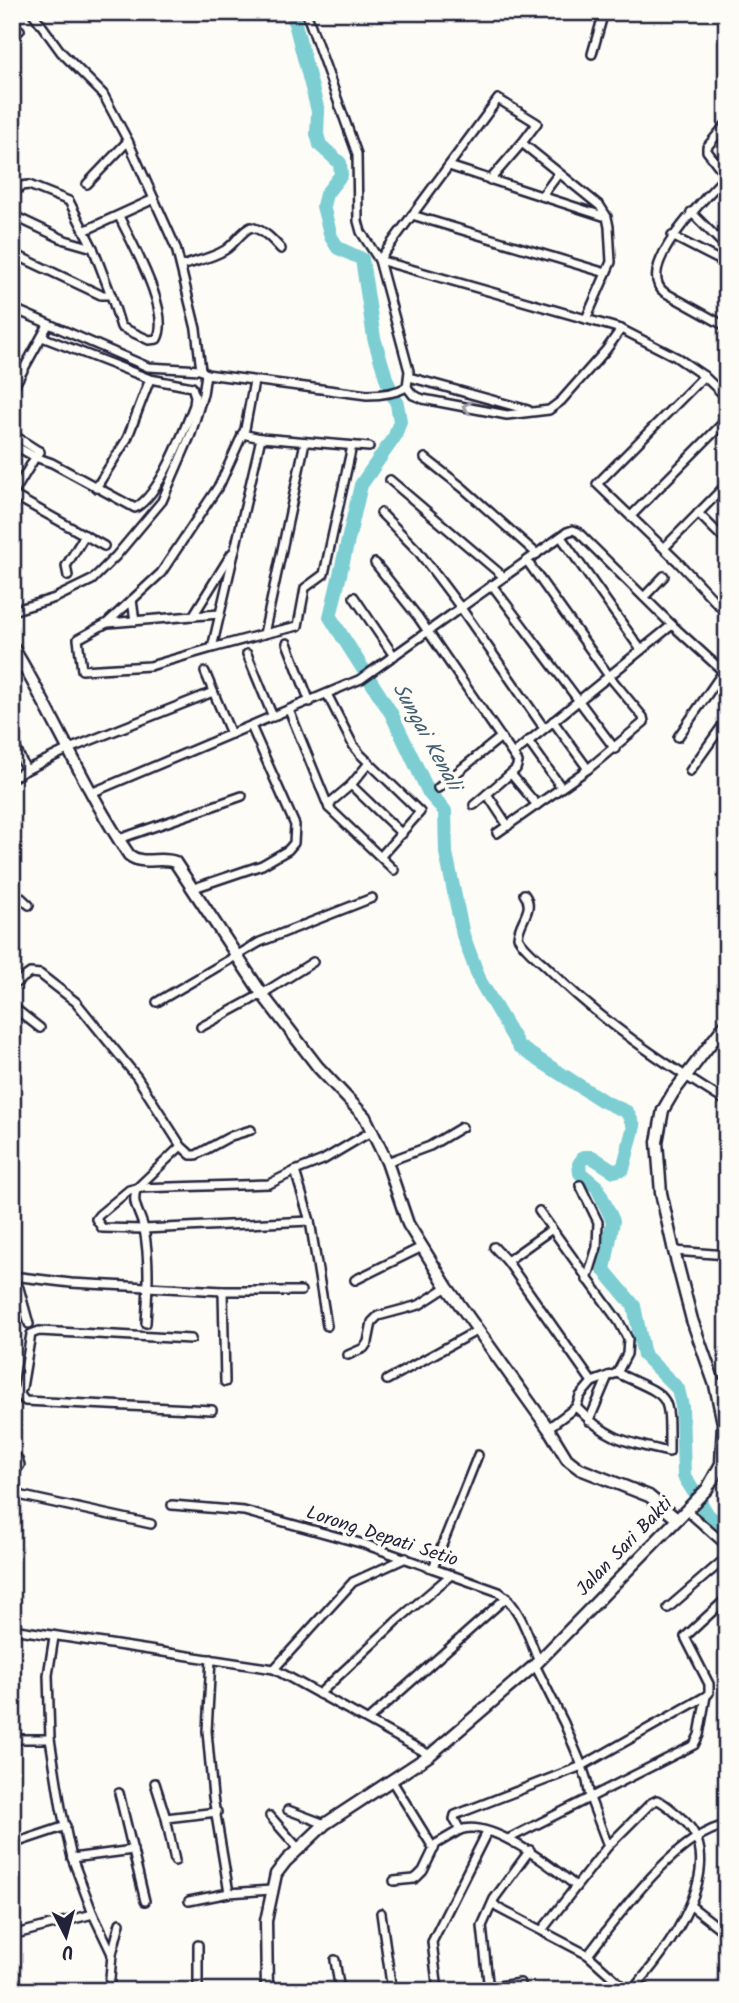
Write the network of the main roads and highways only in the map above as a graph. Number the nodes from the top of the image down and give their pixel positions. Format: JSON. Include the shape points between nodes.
{"nodes":[{"id":1,"x":12,"y":646,"type":"edge"},
{"id":2,"x":727,"y":1022,"type":"edge"},
{"id":3,"x":677,"y":1519,"type":"junction"},
{"id":4,"x":267,"y":1991,"type":"edge"}],
"edges":[{"from":1,"to":3,"type":"main road","via":[[119,839],[134,859],[175,862],[262,994],[318,1067],[365,1117],[422,1247],[567,1459],[580,1469],[649,1496]]},
{"from":2,"to":3,"type":"main road","name":"Jalan Sari Bakti","via":[[663,1110],[657,1142],[661,1194],[692,1320],[715,1385],[724,1440],[721,1464],[707,1489]]},
{"from":3,"to":4,"type":"main road","name":"Jalan Sari Bakti","via":[[537,1664],[430,1755],[325,1824],[298,1848],[276,1874],[271,1890],[265,1933]]}]}
